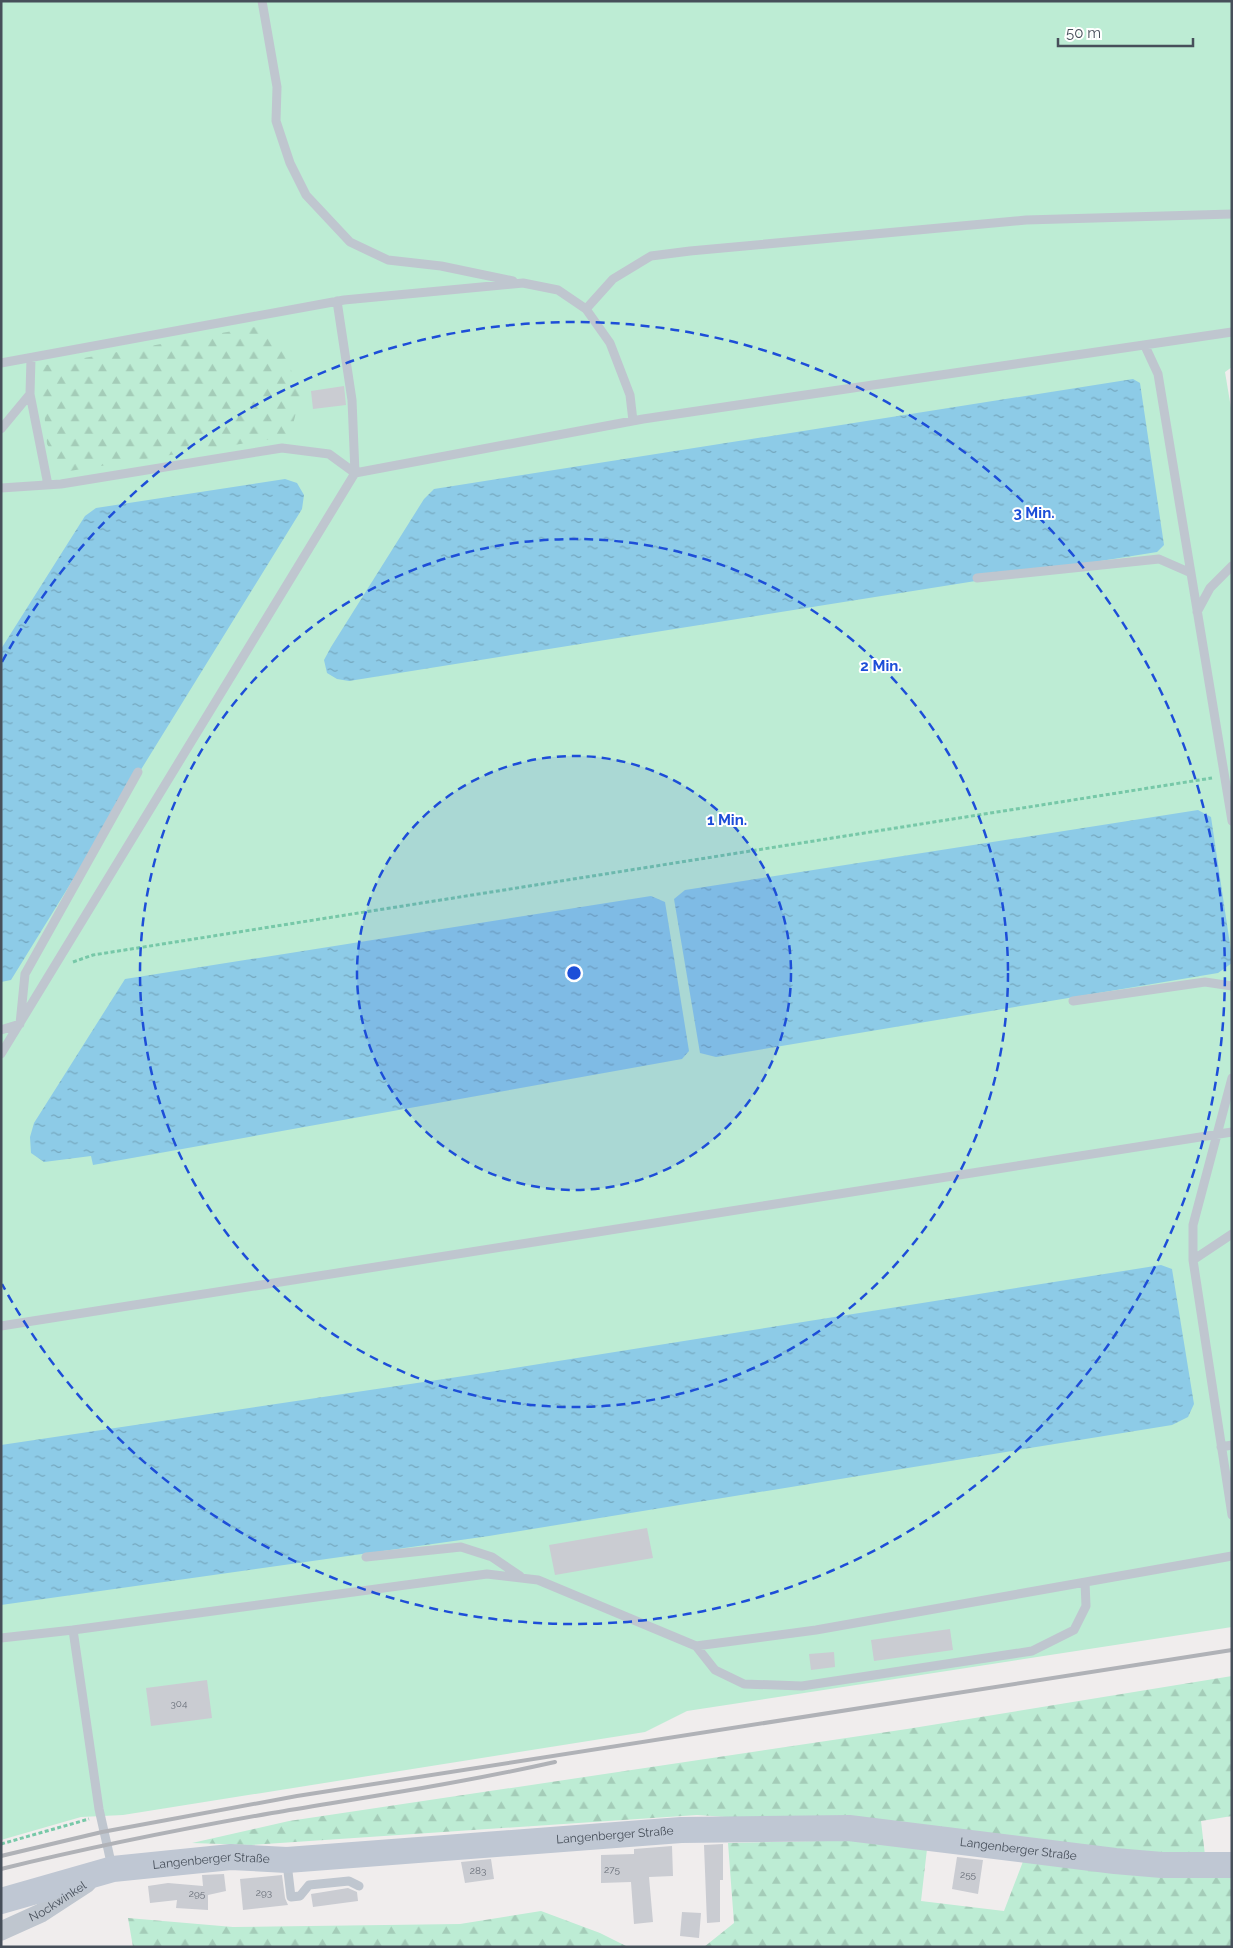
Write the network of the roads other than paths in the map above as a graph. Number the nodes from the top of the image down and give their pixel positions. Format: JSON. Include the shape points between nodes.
{"nodes":[{"id":1,"x":262,"y":1,"type":"edge"},
{"id":2,"x":268,"y":1,"type":"edge"},
{"id":3,"x":266,"y":21,"type":"junction"},
{"id":4,"x":1232,"y":214,"type":"edge"},
{"id":5,"x":523,"y":283,"type":"junction"},
{"id":6,"x":337,"y":302,"type":"junction"},
{"id":7,"x":586,"y":309,"type":"junction"},
{"id":8,"x":1232,"y":332,"type":"edge"},
{"id":9,"x":1145,"y":346,"type":"junction"},
{"id":10,"x":30,"y":358,"type":"junction"},
{"id":11,"x":1,"y":363,"type":"edge"},
{"id":12,"x":30,"y":394,"type":"junction"},
{"id":13,"x":633,"y":421,"type":"junction"},
{"id":14,"x":1,"y":429,"type":"edge"},
{"id":15,"x":355,"y":473,"type":"junction"},
{"id":16,"x":48,"y":485,"type":"junction"},
{"id":17,"x":1,"y":488,"type":"edge"},
{"id":18,"x":1232,"y":566,"type":"edge"},
{"id":19,"x":1191,"y":573,"type":"junction"},
{"id":20,"x":977,"y":578,"type":"dead end"},
{"id":21,"x":1197,"y":612,"type":"junction"},
{"id":22,"x":138,"y":772,"type":"dead end"},
{"id":23,"x":1232,"y":821,"type":"edge"},
{"id":24,"x":1232,"y":986,"type":"edge"},
{"id":25,"x":1073,"y":1000,"type":"dead end"},
{"id":26,"x":20,"y":1024,"type":"junction"},
{"id":27,"x":1,"y":1030,"type":"edge"},
{"id":28,"x":1,"y":1054,"type":"edge"},
{"id":29,"x":1232,"y":1078,"type":"edge"},
{"id":30,"x":1232,"y":1132,"type":"edge"},
{"id":31,"x":1216,"y":1135,"type":"junction"},
{"id":32,"x":1232,"y":1234,"type":"edge"},
{"id":33,"x":1193,"y":1260,"type":"junction"},
{"id":34,"x":1,"y":1326,"type":"edge"},
{"id":35,"x":1232,"y":1445,"type":"edge"},
{"id":36,"x":1221,"y":1447,"type":"junction"},
{"id":37,"x":1232,"y":1515,"type":"edge"},
{"id":38,"x":1232,"y":1556,"type":"edge"},
{"id":39,"x":366,"y":1557,"type":"dead end"},
{"id":40,"x":522,"y":1578,"type":"junction"},
{"id":41,"x":1085,"y":1582,"type":"junction"},
{"id":42,"x":73,"y":1630,"type":"junction"},
{"id":43,"x":1,"y":1638,"type":"edge"},
{"id":44,"x":696,"y":1646,"type":"junction"},
{"id":45,"x":287,"y":1860,"type":"junction"},
{"id":46,"x":1232,"y":1865,"type":"edge"},
{"id":47,"x":112,"y":1869,"type":"junction"},
{"id":48,"x":359,"y":1886,"type":"dead end"},
{"id":49,"x":1,"y":1902,"type":"edge"},
{"id":50,"x":1,"y":1931,"type":"edge"}],
"edges":[{"from":1,"to":3,"type":"lane"},
{"from":2,"to":3,"type":"lane"},
{"from":3,"to":5,"type":"lane","via":[[277,87],[276,121],[290,163],[306,195],[350,242],[388,260],[441,266]]},
{"from":4,"to":7,"type":"lane","via":[[1026,220],[690,250],[652,256],[613,279]]},
{"from":5,"to":6,"type":"lane"},
{"from":5,"to":7,"type":"lane","via":[[558,290]]},
{"from":6,"to":10,"type":"lane"},
{"from":6,"to":15,"type":"lane","via":[[352,400]]},
{"from":7,"to":13,"type":"lane","via":[[610,343],[630,395]]},
{"from":8,"to":9,"type":"lane"},
{"from":9,"to":13,"type":"lane"},
{"from":9,"to":19,"type":"lane","via":[[1158,374]]},
{"from":10,"to":11,"type":"lane"},
{"from":10,"to":12,"type":"lane"},
{"from":12,"to":14,"type":"lane"},
{"from":12,"to":16,"type":"lane"},
{"from":13,"to":15,"type":"lane"},
{"from":15,"to":16,"type":"lane","via":[[329,454],[282,448]]},
{"from":15,"to":26,"type":"lane"},
{"from":16,"to":17,"type":"lane"},
{"from":18,"to":21,"type":"lane","via":[[1210,588]]},
{"from":19,"to":20,"type":"lane","via":[[1159,559]]},
{"from":19,"to":21,"type":"lane"},
{"from":21,"to":23,"type":"lane"},
{"from":22,"to":26,"type":"lane","via":[[24,974]]},
{"from":24,"to":25,"type":"lane","via":[[1205,982]]},
{"from":26,"to":27,"type":"lane"},
{"from":26,"to":28,"type":"lane"},
{"from":29,"to":31,"type":"lane"},
{"from":30,"to":31,"type":"lane"},
{"from":31,"to":33,"type":"lane","via":[[1192,1225]]},
{"from":31,"to":34,"type":"lane"},
{"from":32,"to":33,"type":"lane"},
{"from":33,"to":36,"type":"lane"},
{"from":35,"to":36,"type":"lane"},
{"from":36,"to":37,"type":"lane"},
{"from":38,"to":41,"type":"lane"},
{"from":39,"to":40,"type":"lane","via":[[461,1547],[492,1558]]},
{"from":40,"to":42,"type":"lane","via":[[487,1574]]},
{"from":40,"to":44,"type":"lane","via":[[538,1580]]},
{"from":41,"to":44,"type":"lane","via":[[816,1630]]},
{"from":41,"to":44,"type":"lane","via":[[1086,1606],[1074,1630],[1032,1651],[802,1686],[744,1684],[715,1670]]},
{"from":42,"to":43,"type":"lane"},
{"from":42,"to":47,"type":"lane","via":[[100,1817]]},
{"from":45,"to":46,"type":"main road","name":"Langenberger Straße","via":[[681,1830],[849,1828],[1116,1861]]},
{"from":45,"to":47,"type":"main road","name":"Langenberger Straße","via":[[231,1857]]},
{"from":45,"to":48,"type":"lane","via":[[291,1897],[300,1896],[309,1885],[349,1881]]},
{"from":47,"to":49,"type":"main road","name":"Langenberger Straße"},
{"from":47,"to":50,"type":"street","name":"Nockwinkel","via":[[41,1913]]}]}
